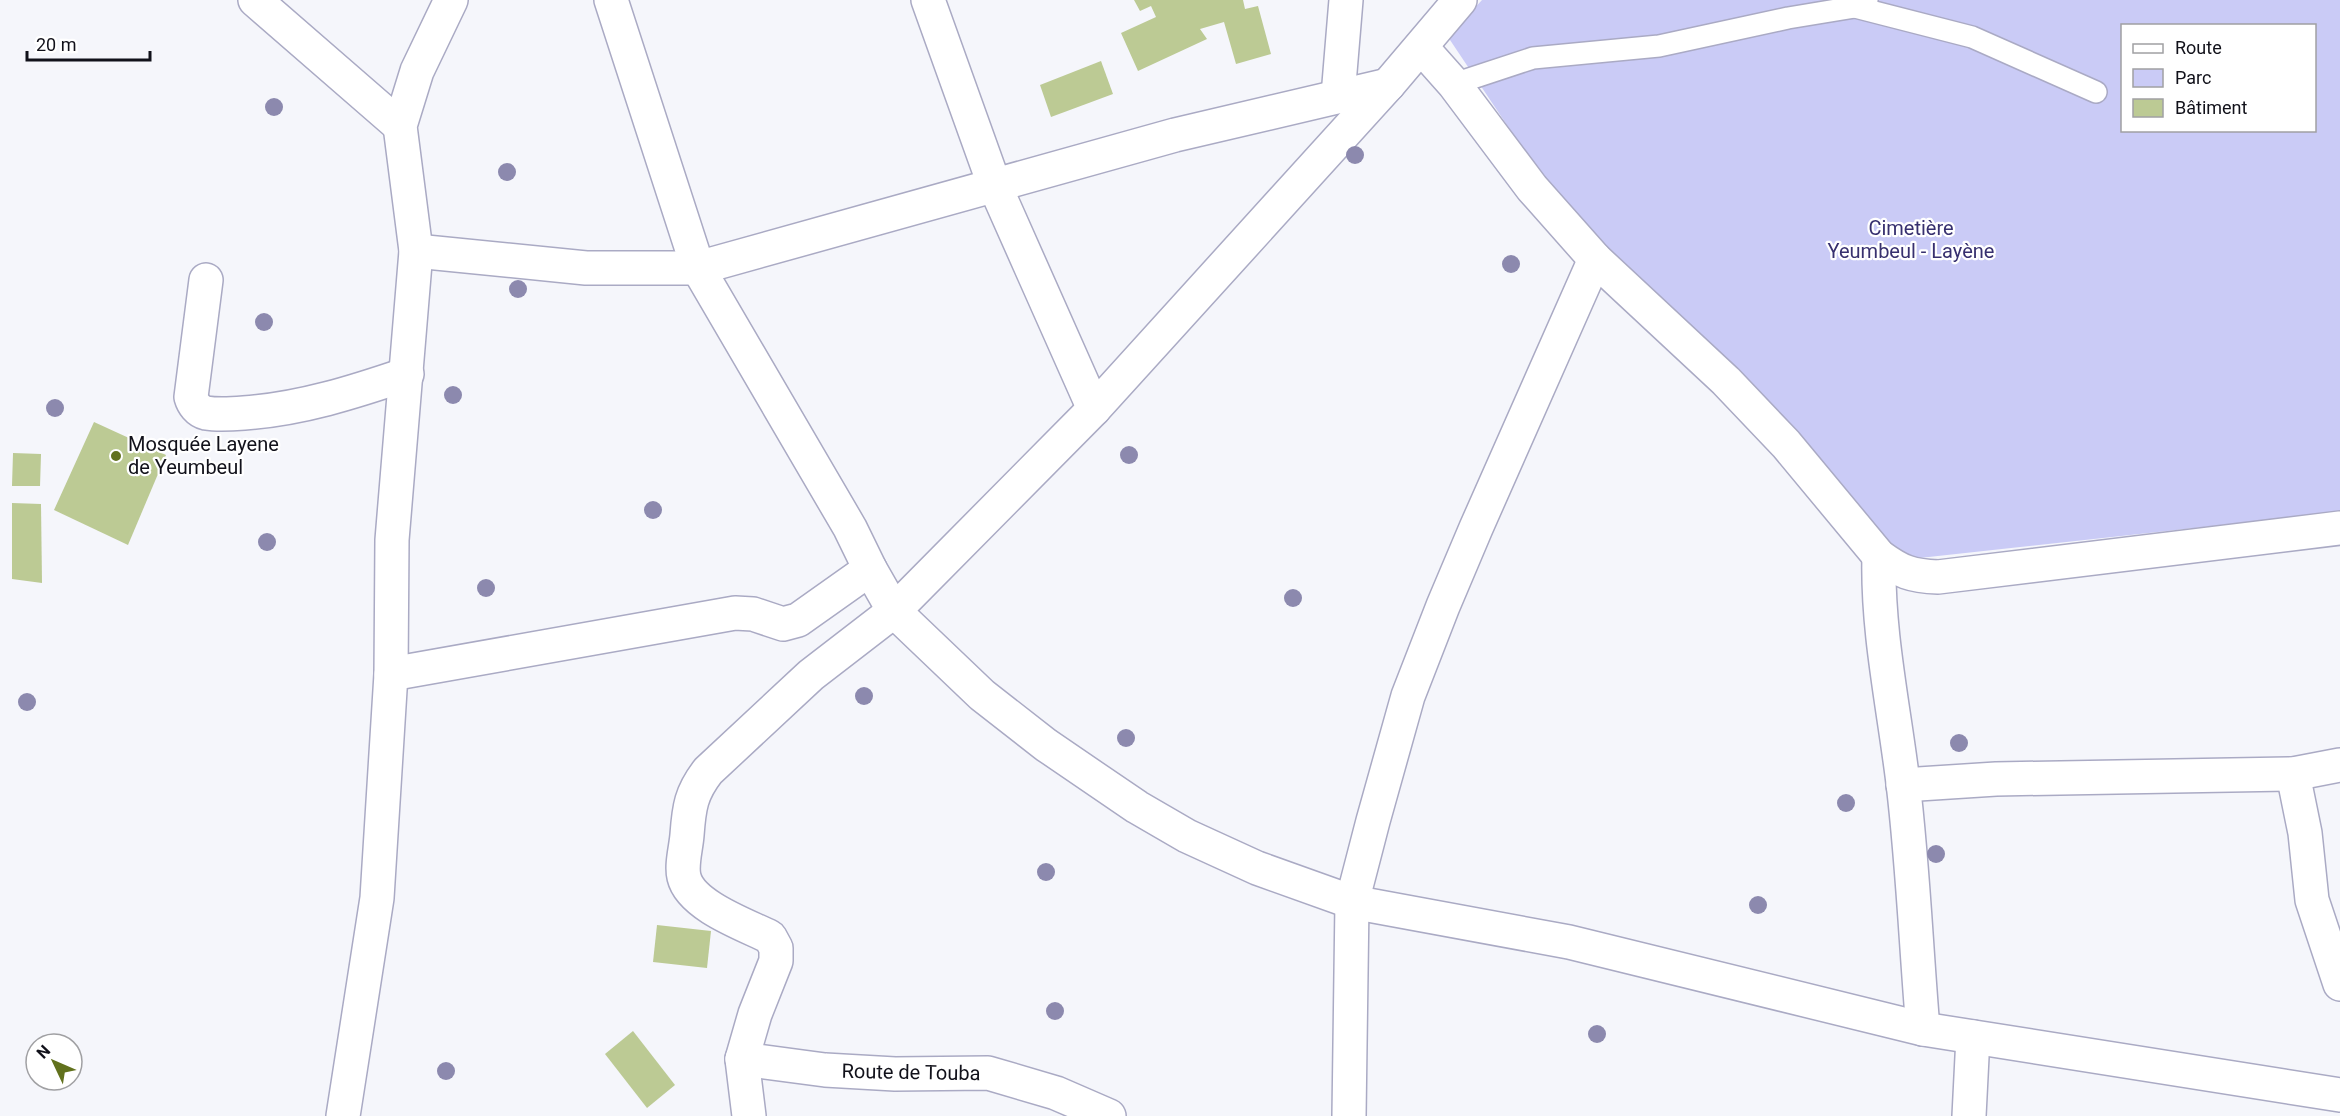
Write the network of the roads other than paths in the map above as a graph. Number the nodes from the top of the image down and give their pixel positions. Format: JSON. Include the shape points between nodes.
{"nodes":[{"id":1,"x":255,"y":0,"type":"edge"},
{"id":2,"x":451,"y":0,"type":"edge"},
{"id":3,"x":611,"y":0,"type":"edge"},
{"id":4,"x":928,"y":0,"type":"edge"},
{"id":5,"x":1346,"y":0,"type":"edge"},
{"id":6,"x":1460,"y":0,"type":"edge"},
{"id":7,"x":1861,"y":4,"type":"edge"},
{"id":8,"x":1422,"y":48,"type":"junction"},
{"id":9,"x":1454,"y":84,"type":"junction"},
{"id":10,"x":1388,"y":85,"type":"junction"},
{"id":11,"x":2096,"y":92,"type":"dead end"},
{"id":12,"x":1338,"y":96,"type":"junction"},
{"id":13,"x":400,"y":126,"type":"junction"},
{"id":14,"x":994,"y":184,"type":"junction"},
{"id":15,"x":416,"y":251,"type":"junction"},
{"id":16,"x":1595,"y":259,"type":"junction"},
{"id":17,"x":698,"y":268,"type":"junction"},
{"id":18,"x":206,"y":280,"type":"dead end"},
{"id":19,"x":407,"y":374,"type":"junction"},
{"id":20,"x":1094,"y":409,"type":"junction"},
{"id":21,"x":2340,"y":528,"type":"edge"},
{"id":22,"x":1879,"y":556,"type":"junction"},
{"id":23,"x":870,"y":569,"type":"junction"},
{"id":24,"x":894,"y":610,"type":"junction"},
{"id":25,"x":391,"y":674,"type":"junction"},
{"id":26,"x":2340,"y":765,"type":"edge"},
{"id":27,"x":2293,"y":774,"type":"junction"},
{"id":28,"x":1903,"y":786,"type":"junction"},
{"id":29,"x":1352,"y":902,"type":"junction"},
{"id":30,"x":2340,"y":984,"type":"edge"},
{"id":31,"x":1923,"y":1029,"type":"junction"},
{"id":32,"x":1973,"y":1037,"type":"junction"},
{"id":33,"x":742,"y":1059,"type":"junction"},
{"id":34,"x":2340,"y":1095,"type":"edge"},
{"id":35,"x":344,"y":1116,"type":"edge"},
{"id":36,"x":749,"y":1116,"type":"edge"},
{"id":37,"x":1109,"y":1116,"type":"edge"},
{"id":38,"x":1349,"y":1116,"type":"edge"},
{"id":39,"x":1969,"y":1116,"type":"edge"}],
"edges":[{"from":1,"to":13,"type":"street"},
{"from":2,"to":13,"type":"street","via":[[417,71]]},
{"from":3,"to":17,"type":"street"},
{"from":4,"to":14,"type":"street"},
{"from":5,"to":12,"type":"street"},
{"from":6,"to":8,"type":"street"},
{"from":7,"to":9,"type":"lane","via":[[1659,46],[1533,58]]},
{"from":7,"to":11,"type":"lane","via":[[1972,38]]},
{"from":8,"to":9,"type":"street"},
{"from":8,"to":10,"type":"street"},
{"from":9,"to":16,"type":"street","via":[[1532,188]]},
{"from":10,"to":12,"type":"street"},
{"from":10,"to":20,"type":"street"},
{"from":12,"to":14,"type":"street"},
{"from":13,"to":15,"type":"street"},
{"from":14,"to":17,"type":"street"},
{"from":14,"to":20,"type":"street"},
{"from":15,"to":17,"type":"street","via":[[586,268]]},
{"from":15,"to":19,"type":"street"},
{"from":16,"to":22,"type":"street","via":[[1726,381]]},
{"from":16,"to":29,"type":"street","via":[[1455,577],[1412,686]]},
{"from":17,"to":23,"type":"street"},
{"from":18,"to":19,"type":"street","via":[[191,397],[206,413],[295,407]]},
{"from":19,"to":25,"type":"street","via":[[392,540]]},
{"from":20,"to":24,"type":"street"},
{"from":21,"to":22,"type":"street","via":[[1938,577],[1906,573]]},
{"from":22,"to":28,"type":"street","via":[[1881,627]]},
{"from":23,"to":24,"type":"street"},
{"from":23,"to":25,"type":"street","via":[[798,620],[783,624],[735,612]]},
{"from":24,"to":29,"type":"street","via":[[982,695],[1046,745],[1137,807],[1187,836],[1257,868]]},
{"from":24,"to":33,"type":"street","via":[[812,675],[717,763],[697,785],[690,804],[684,877],[692,891],[702,901],[770,938],[776,948],[776,961]]},
{"from":25,"to":35,"type":"street","via":[[377,898]]},
{"from":26,"to":27,"type":"street"},
{"from":27,"to":28,"type":"street","via":[[1996,779]]},
{"from":27,"to":30,"type":"street","via":[[2312,900]]},
{"from":28,"to":31,"type":"street"},
{"from":29,"to":31,"type":"street","via":[[1569,942]]},
{"from":29,"to":38,"type":"street"},
{"from":31,"to":32,"type":"street"},
{"from":32,"to":34,"type":"street"},
{"from":32,"to":39,"type":"street"},
{"from":33,"to":36,"type":"street"},
{"from":33,"to":37,"type":"street","name":"Route de Touba","via":[[895,1074],[988,1073]]}]}
